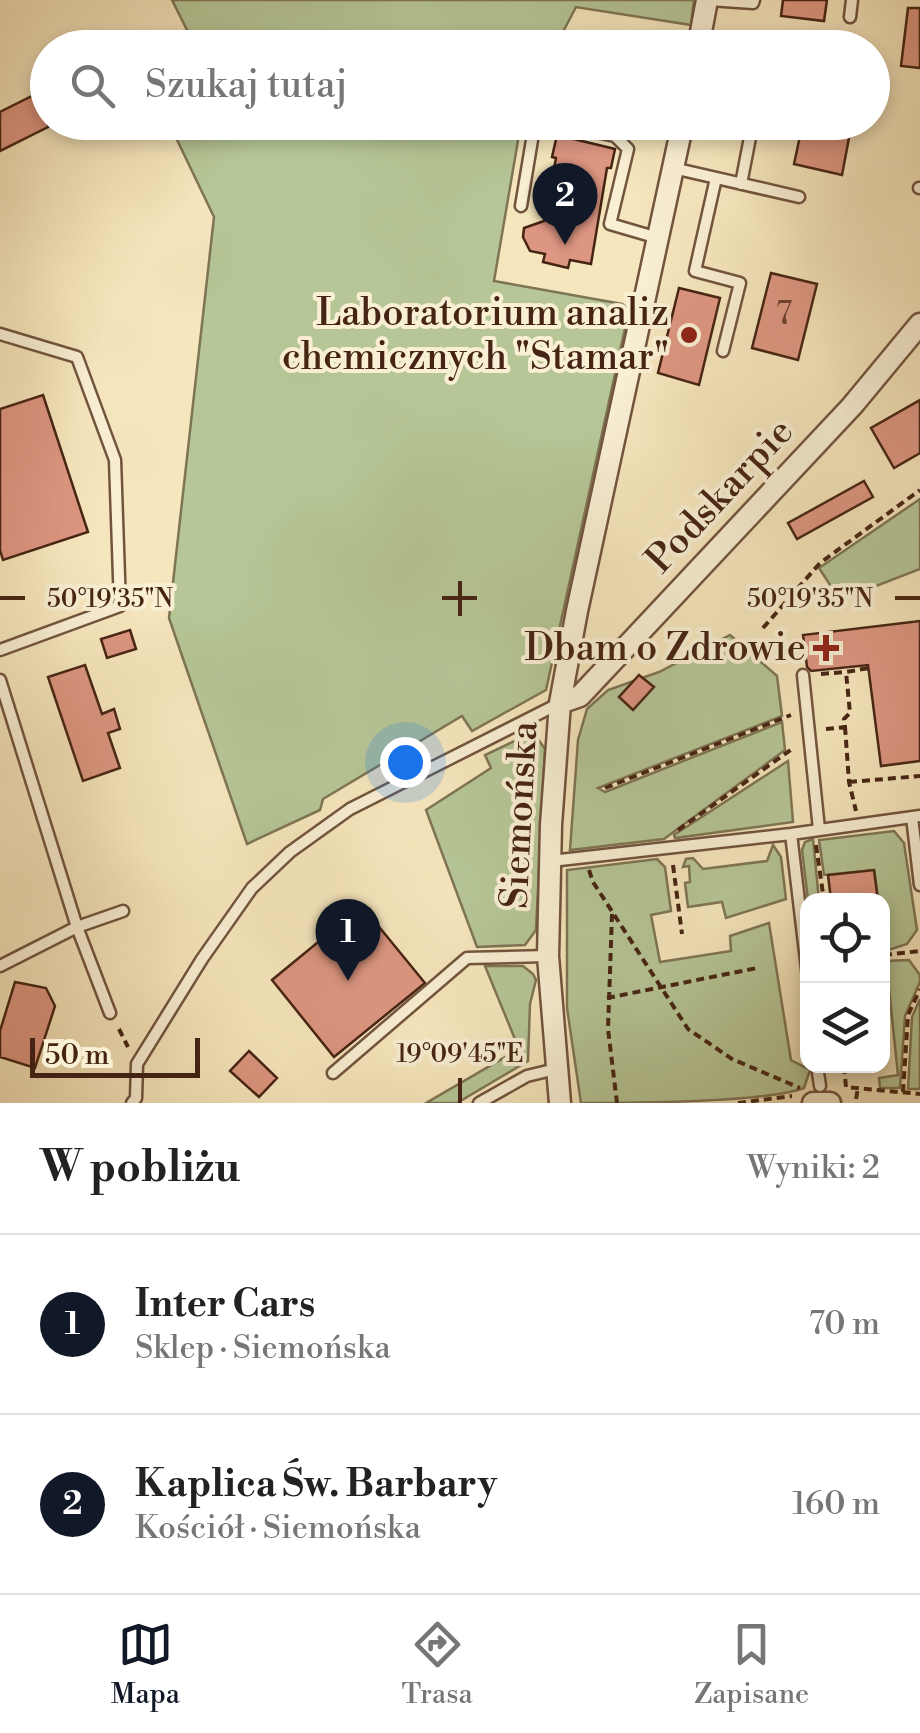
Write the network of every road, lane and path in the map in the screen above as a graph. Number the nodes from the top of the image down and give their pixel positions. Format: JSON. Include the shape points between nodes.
{"nodes":[{"id":1,"x":708,"y":0,"type":"edge"},
{"id":2,"x":754,"y":0,"type":"edge"},
{"id":3,"x":852,"y":0,"type":"edge"},
{"id":4,"x":850,"y":17,"type":"dead end"},
{"id":5,"x":702,"y":30,"type":"edge"},
{"id":6,"x":532,"y":140,"type":"edge"},
{"id":7,"x":618,"y":140,"type":"edge"},
{"id":8,"x":679,"y":140,"type":"edge"},
{"id":9,"x":750,"y":140,"type":"edge"},
{"id":10,"x":674,"y":168,"type":"junction"},
{"id":11,"x":716,"y":178,"type":"junction"},
{"id":12,"x":741,"y":184,"type":"junction"},
{"id":13,"x":799,"y":197,"type":"dead end"},
{"id":14,"x":521,"y":206,"type":"dead end"},
{"id":15,"x":658,"y":238,"type":"junction"},
{"id":16,"x":920,"y":324,"type":"edge"},
{"id":17,"x":0,"y":334,"type":"edge"},
{"id":18,"x":724,"y":351,"type":"dead end"},
{"id":19,"x":920,"y":490,"type":"edge"},
{"id":20,"x":764,"y":628,"type":"dead end"},
{"id":21,"x":0,"y":650,"type":"edge"},
{"id":22,"x":869,"y":668,"type":"dead end"},
{"id":23,"x":846,"y":672,"type":"junction"},
{"id":24,"x":803,"y":675,"type":"joint"},
{"id":25,"x":0,"y":680,"type":"edge"},
{"id":26,"x":560,"y":703,"type":"junction"},
{"id":27,"x":807,"y":709,"type":"junction"},
{"id":28,"x":845,"y":727,"type":"junction"},
{"id":29,"x":810,"y":736,"type":"junction"},
{"id":30,"x":920,"y":776,"type":"edge"},
{"id":31,"x":850,"y":782,"type":"junction"},
{"id":32,"x":605,"y":788,"type":"dead end"},
{"id":33,"x":916,"y":816,"type":"edge"},
{"id":34,"x":859,"y":824,"type":"junction"},
{"id":35,"x":817,"y":830,"type":"junction"},
{"id":36,"x":792,"y":834,"type":"junction"},
{"id":37,"x":671,"y":848,"type":"junction"},
{"id":38,"x":586,"y":858,"type":"junction"},
{"id":39,"x":550,"y":861,"type":"junction"},
{"id":40,"x":920,"y":886,"type":"edge"},
{"id":41,"x":823,"y":893,"type":"edge"},
{"id":42,"x":800,"y":906,"type":"edge"},
{"id":43,"x":612,"y":910,"type":"junction"},
{"id":44,"x":122,"y":911,"type":"dead end"},
{"id":45,"x":78,"y":927,"type":"junction"},
{"id":46,"x":682,"y":934,"type":"dead end"},
{"id":47,"x":920,"y":951,"type":"edge"},
{"id":48,"x":890,"y":954,"type":"edge"},
{"id":49,"x":548,"y":956,"type":"junction"},
{"id":50,"x":0,"y":966,"type":"edge"},
{"id":51,"x":757,"y":968,"type":"dead end"},
{"id":52,"x":660,"y":987,"type":"junction"},
{"id":53,"x":920,"y":989,"type":"edge"},
{"id":54,"x":607,"y":998,"type":"junction"},
{"id":55,"x":110,"y":1013,"type":"joint"},
{"id":56,"x":136,"y":1064,"type":"junction"},
{"id":57,"x":556,"y":1070,"type":"junction"},
{"id":58,"x":333,"y":1073,"type":"dead end"},
{"id":59,"x":845,"y":1073,"type":"edge"},
{"id":60,"x":876,"y":1078,"type":"dead end"},
{"id":61,"x":858,"y":1088,"type":"junction"},
{"id":62,"x":877,"y":1090,"type":"junction"},
{"id":63,"x":904,"y":1092,"type":"junction"},
{"id":64,"x":920,"y":1094,"type":"edge"},
{"id":65,"x":817,"y":1096,"type":"edge"},
{"id":66,"x":856,"y":1099,"type":"dead end"},
{"id":67,"x":138,"y":1101,"type":"edge"},
{"id":68,"x":479,"y":1103,"type":"edge"},
{"id":69,"x":560,"y":1103,"type":"edge"},
{"id":70,"x":617,"y":1103,"type":"edge"}],
"edges":[{"from":1,"to":2,"type":"lane"},
{"from":1,"to":5,"type":"street"},
{"from":3,"to":4,"type":"lane"},
{"from":6,"to":14,"type":"lane"},
{"from":7,"to":15,"type":"lane","via":[[628,150],[610,224]]},
{"from":8,"to":10,"type":"street","name":"Siemońska"},
{"from":9,"to":12,"type":"lane"},
{"from":10,"to":11,"type":"lane"},
{"from":10,"to":15,"type":"street","name":"Siemońska"},
{"from":11,"to":12,"type":"lane"},
{"from":11,"to":18,"type":"lane","via":[[695,271],[740,283]]},
{"from":12,"to":13,"type":"lane"},
{"from":15,"to":26,"type":"street","name":"Siemońska"},
{"from":16,"to":26,"type":"street","name":"Podskarpie","via":[[596,680]]},
{"from":17,"to":21,"type":"lane","via":[[77,357],[115,460],[120,606]]},
{"from":19,"to":20,"type":"path","via":[[820,563]]},
{"from":22,"to":23,"type":"path"},
{"from":23,"to":24,"type":"path"},
{"from":23,"to":28,"type":"path"},
{"from":24,"to":27,"type":"lane"},
{"from":25,"to":45,"type":"lane"},
{"from":26,"to":39,"type":"street","name":"Siemońska"},
{"from":26,"to":56,"type":"lane","via":[[350,809],[290,852],[252,888]]},
{"from":27,"to":29,"type":"lane"},
{"from":27,"to":32,"type":"path"},
{"from":28,"to":29,"type":"path"},
{"from":28,"to":31,"type":"path"},
{"from":29,"to":35,"type":"lane"},
{"from":29,"to":37,"type":"path","via":[[670,837]]},
{"from":30,"to":31,"type":"path"},
{"from":31,"to":34,"type":"path"},
{"from":33,"to":34,"type":"lane"},
{"from":33,"to":40,"type":"lane"},
{"from":34,"to":35,"type":"lane"},
{"from":35,"to":36,"type":"lane"},
{"from":35,"to":41,"type":"path"},
{"from":36,"to":37,"type":"lane"},
{"from":36,"to":42,"type":"lane"},
{"from":37,"to":38,"type":"lane"},
{"from":37,"to":46,"type":"path"},
{"from":38,"to":39,"type":"lane"},
{"from":38,"to":43,"type":"path","via":[[592,882]]},
{"from":39,"to":49,"type":"street","name":"Siemońska"},
{"from":43,"to":52,"type":"path"},
{"from":43,"to":54,"type":"path"},
{"from":44,"to":45,"type":"lane"},
{"from":45,"to":50,"type":"lane"},
{"from":45,"to":55,"type":"lane"},
{"from":47,"to":48,"type":"path"},
{"from":49,"to":57,"type":"street","name":"Siemońska"},
{"from":49,"to":58,"type":"lane","via":[[467,958]]},
{"from":51,"to":52,"type":"path"},
{"from":52,"to":54,"type":"path"},
{"from":52,"to":65,"type":"path","via":[[688,1029],[710,1045]]},
{"from":53,"to":63,"type":"path","via":[[908,1016]]},
{"from":54,"to":70,"type":"path"},
{"from":55,"to":56,"type":"path"},
{"from":56,"to":67,"type":"lane"},
{"from":57,"to":68,"type":"lane","via":[[527,1076]]},
{"from":57,"to":69,"type":"street","name":"Siemońska"},
{"from":59,"to":61,"type":"path","via":[[846,1087]]},
{"from":60,"to":62,"type":"path"},
{"from":61,"to":62,"type":"path"},
{"from":61,"to":66,"type":"path"},
{"from":62,"to":63,"type":"path"},
{"from":63,"to":64,"type":"path"}]}
